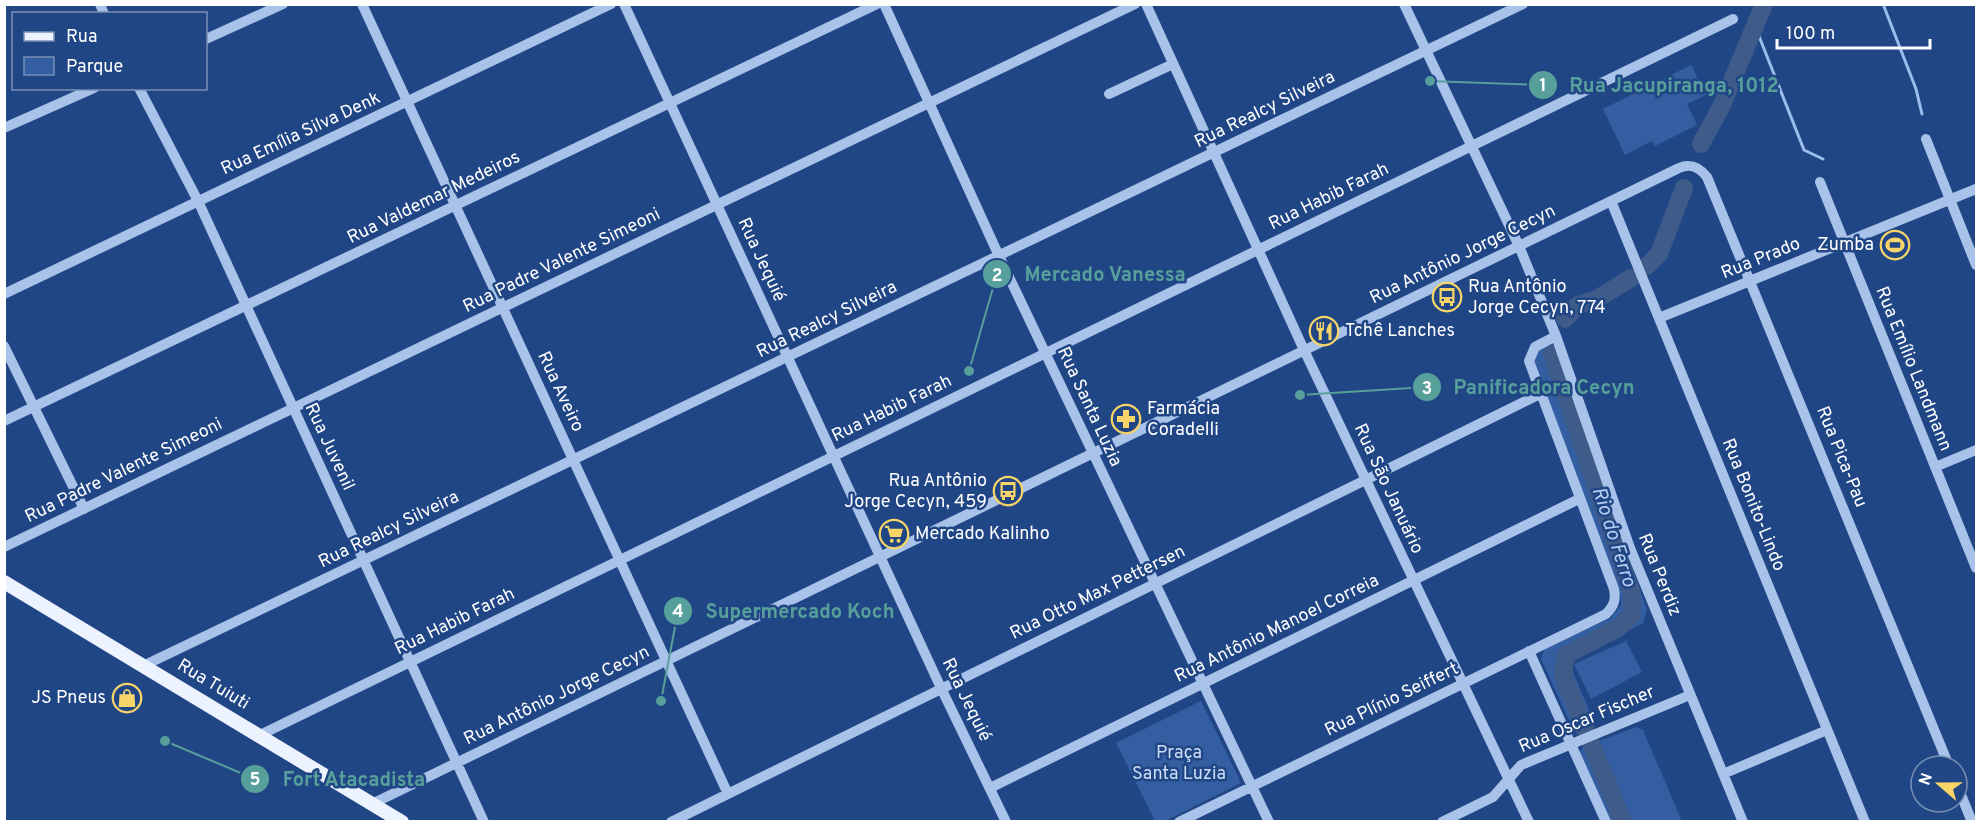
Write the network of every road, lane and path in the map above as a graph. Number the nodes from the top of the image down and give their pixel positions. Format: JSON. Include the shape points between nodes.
{"nodes":[{"id":1,"x":284,"y":4,"type":"edge"},
{"id":2,"x":362,"y":4,"type":"edge"},
{"id":3,"x":611,"y":4,"type":"edge"},
{"id":4,"x":624,"y":4,"type":"edge"},
{"id":5,"x":877,"y":4,"type":"edge"},
{"id":6,"x":884,"y":4,"type":"edge"},
{"id":7,"x":1135,"y":4,"type":"edge"},
{"id":8,"x":1146,"y":4,"type":"edge"},
{"id":9,"x":1404,"y":4,"type":"edge"},
{"id":10,"x":1523,"y":4,"type":"edge"},
{"id":11,"x":1733,"y":18,"type":"dead end"},
{"id":12,"x":207,"y":39,"type":"edge"},
{"id":13,"x":1426,"y":51,"type":"junction"},
{"id":14,"x":1173,"y":64,"type":"junction"},
{"id":15,"x":90,"y":90,"type":"edge"},
{"id":16,"x":140,"y":90,"type":"edge"},
{"id":17,"x":1109,"y":94,"type":"dead end"},
{"id":18,"x":407,"y":102,"type":"junction"},
{"id":19,"x":670,"y":103,"type":"junction"},
{"id":20,"x":929,"y":103,"type":"junction"},
{"id":21,"x":4,"y":128,"type":"edge"},
{"id":22,"x":1926,"y":139,"type":"dead end"},
{"id":23,"x":1471,"y":146,"type":"junction"},
{"id":24,"x":1214,"y":153,"type":"junction"},
{"id":25,"x":1693,"y":166,"type":"joint"},
{"id":26,"x":1820,"y":182,"type":"dead end"},
{"id":27,"x":1977,"y":189,"type":"edge"},
{"id":28,"x":1950,"y":199,"type":"junction"},
{"id":29,"x":198,"y":201,"type":"junction"},
{"id":30,"x":1611,"y":201,"type":"junction"},
{"id":31,"x":717,"y":205,"type":"junction"},
{"id":32,"x":456,"y":206,"type":"junction"},
{"id":33,"x":1845,"y":243,"type":"junction"},
{"id":34,"x":1519,"y":246,"type":"junction"},
{"id":35,"x":1258,"y":250,"type":"junction"},
{"id":36,"x":999,"y":256,"type":"junction"},
{"id":37,"x":1977,"y":264,"type":"edge"},
{"id":38,"x":1751,"y":281,"type":"junction"},
{"id":39,"x":4,"y":294,"type":"edge"},
{"id":40,"x":246,"y":306,"type":"junction"},
{"id":41,"x":503,"y":308,"type":"junction"},
{"id":42,"x":1659,"y":318,"type":"junction"},
{"id":43,"x":1556,"y":336,"type":"junction"},
{"id":44,"x":4,"y":346,"type":"edge"},
{"id":45,"x":1304,"y":350,"type":"junction"},
{"id":46,"x":1046,"y":353,"type":"junction"},
{"id":47,"x":788,"y":357,"type":"junction"},
{"id":48,"x":1540,"y":394,"type":"junction"},
{"id":49,"x":34,"y":407,"type":"junction"},
{"id":50,"x":294,"y":408,"type":"junction"},
{"id":51,"x":4,"y":421,"type":"edge"},
{"id":52,"x":1977,"y":450,"type":"edge"},
{"id":53,"x":1093,"y":453,"type":"junction"},
{"id":54,"x":834,"y":456,"type":"junction"},
{"id":55,"x":573,"y":460,"type":"junction"},
{"id":56,"x":1935,"y":467,"type":"junction"},
{"id":57,"x":1365,"y":480,"type":"junction"},
{"id":58,"x":1579,"y":499,"type":"junction"},
{"id":59,"x":84,"y":509,"type":"junction"},
{"id":60,"x":4,"y":547,"type":"edge"},
{"id":61,"x":880,"y":557,"type":"junction"},
{"id":62,"x":363,"y":560,"type":"junction"},
{"id":63,"x":620,"y":560,"type":"junction"},
{"id":64,"x":1977,"y":568,"type":"edge"},
{"id":65,"x":1413,"y":580,"type":"junction"},
{"id":66,"x":4,"y":582,"type":"edge"},
{"id":67,"x":1154,"y":584,"type":"junction"},
{"id":68,"x":1529,"y":651,"type":"junction"},
{"id":69,"x":666,"y":661,"type":"junction"},
{"id":70,"x":410,"y":662,"type":"junction"},
{"id":71,"x":145,"y":665,"type":"junction"},
{"id":72,"x":1463,"y":683,"type":"junction"},
{"id":73,"x":1202,"y":684,"type":"junction"},
{"id":74,"x":942,"y":688,"type":"junction"},
{"id":75,"x":1690,"y":694,"type":"junction"},
{"id":76,"x":1827,"y":730,"type":"junction"},
{"id":77,"x":260,"y":735,"type":"junction"},
{"id":78,"x":1577,"y":742,"type":"junction"},
{"id":79,"x":1944,"y":754,"type":"edge"},
{"id":80,"x":457,"y":763,"type":"junction"},
{"id":81,"x":1723,"y":774,"type":"junction"},
{"id":82,"x":1508,"y":778,"type":"junction"},
{"id":83,"x":1252,"y":786,"type":"junction"},
{"id":84,"x":990,"y":788,"type":"junction"},
{"id":85,"x":728,"y":794,"type":"junction"},
{"id":86,"x":374,"y":803,"type":"junction"},
{"id":87,"x":402,"y":822,"type":"edge"},
{"id":88,"x":483,"y":822,"type":"edge"},
{"id":89,"x":671,"y":822,"type":"edge"},
{"id":90,"x":1006,"y":822,"type":"edge"},
{"id":91,"x":1179,"y":822,"type":"edge"},
{"id":92,"x":1269,"y":822,"type":"edge"},
{"id":93,"x":1442,"y":822,"type":"edge"},
{"id":94,"x":1529,"y":822,"type":"edge"},
{"id":95,"x":1606,"y":822,"type":"edge"},
{"id":96,"x":1743,"y":822,"type":"edge"},
{"id":97,"x":1865,"y":822,"type":"edge"}],
"edges":[{"from":1,"to":12,"type":"street"},
{"from":2,"to":18,"type":"street","name":"Rua Aveiro"},
{"from":3,"to":18,"type":"street","name":"Rua Emília Silva Denk"},
{"from":4,"to":19,"type":"street","name":"Rua Jequié"},
{"from":5,"to":19,"type":"street","name":"Rua Valdemar Medeiros"},
{"from":6,"to":20,"type":"street","name":"Rua Santa Luzia"},
{"from":7,"to":20,"type":"street","name":"Rua Padre Valente Simeoni"},
{"from":8,"to":14,"type":"street","name":"Rua São Januário"},
{"from":9,"to":13,"type":"street","name":"Rua Perdiz"},
{"from":10,"to":13,"type":"street","name":"Rua Realcy Silveira"},
{"from":11,"to":23,"type":"street","name":"Rua Habib Farah"},
{"from":13,"to":23,"type":"street","name":"Rua Perdiz"},
{"from":13,"to":24,"type":"street","name":"Rua Realcy Silveira"},
{"from":14,"to":17,"type":"street"},
{"from":14,"to":24,"type":"street","name":"Rua São Januário"},
{"from":15,"to":21,"type":"street"},
{"from":16,"to":29,"type":"street","name":"Rua Juvenil"},
{"from":18,"to":29,"type":"street","name":"Rua Emília Silva Denk"},
{"from":18,"to":32,"type":"street","name":"Rua Aveiro"},
{"from":19,"to":31,"type":"street","name":"Rua Jequié"},
{"from":19,"to":32,"type":"street","name":"Rua Valdemar Medeiros"},
{"from":20,"to":31,"type":"street","name":"Rua Padre Valente Simeoni"},
{"from":20,"to":36,"type":"street","name":"Rua Santa Luzia"},
{"from":22,"to":28,"type":"street"},
{"from":23,"to":34,"type":"street","name":"Rua Perdiz"},
{"from":23,"to":35,"type":"street","name":"Rua Habib Farah"},
{"from":24,"to":35,"type":"street","name":"Rua São Januário"},
{"from":24,"to":36,"type":"street","name":"Rua Realcy Silveira"},
{"from":25,"to":30,"type":"street","name":"Rua Antônio Jorge Cecyn","via":[[1679,168]]},
{"from":25,"to":38,"type":"street","name":"Rua Pica-Pau","via":[[1707,177]]},
{"from":26,"to":33,"type":"street","name":"Rua Emílio Landmann"},
{"from":27,"to":28,"type":"street","name":"Rua Prado"},
{"from":28,"to":33,"type":"street","name":"Rua Prado"},
{"from":28,"to":37,"type":"street"},
{"from":29,"to":39,"type":"street","name":"Rua Emília Silva Denk"},
{"from":29,"to":40,"type":"street","name":"Rua Juvenil"},
{"from":30,"to":34,"type":"street","name":"Rua Antônio Jorge Cecyn"},
{"from":30,"to":42,"type":"street","name":"Rua Bonito-Lindo"},
{"from":31,"to":41,"type":"street","name":"Rua Padre Valente Simeoni"},
{"from":31,"to":47,"type":"street","name":"Rua Jequié"},
{"from":32,"to":40,"type":"street","name":"Rua Valdemar Medeiros"},
{"from":32,"to":41,"type":"street","name":"Rua Aveiro"},
{"from":33,"to":38,"type":"street","name":"Rua Prado"},
{"from":33,"to":56,"type":"street","name":"Rua Emílio Landmann"},
{"from":34,"to":43,"type":"street","name":"Rua Perdiz"},
{"from":34,"to":45,"type":"street","name":"Rua Antônio Jorge Cecyn"},
{"from":35,"to":45,"type":"street","name":"Rua São Januário"},
{"from":35,"to":46,"type":"street","name":"Rua Habib Farah"},
{"from":36,"to":46,"type":"street","name":"Rua Santa Luzia"},
{"from":36,"to":47,"type":"street","name":"Rua Realcy Silveira"},
{"from":38,"to":42,"type":"street","name":"Rua Prado"},
{"from":38,"to":79,"type":"street","name":"Rua Pica-Pau"},
{"from":40,"to":49,"type":"street","name":"Rua Valdemar Medeiros"},
{"from":40,"to":50,"type":"street","name":"Rua Juvenil"},
{"from":41,"to":50,"type":"street","name":"Rua Padre Valente Simeoni"},
{"from":41,"to":55,"type":"street","name":"Rua Aveiro"},
{"from":42,"to":76,"type":"street","name":"Rua Bonito-Lindo"},
{"from":43,"to":48,"type":"street","via":[[1535,347],[1529,357]]},
{"from":43,"to":75,"type":"street","name":"Rua Perdiz","via":[[1630,548]]},
{"from":44,"to":49,"type":"street"},
{"from":45,"to":53,"type":"street","name":"Rua Antônio Jorge Cecyn"},
{"from":45,"to":57,"type":"street","name":"Rua São Januário"},
{"from":46,"to":53,"type":"street","name":"Rua Santa Luzia"},
{"from":46,"to":54,"type":"street","name":"Rua Habib Farah"},
{"from":47,"to":54,"type":"street","name":"Rua Jequié"},
{"from":47,"to":55,"type":"street","name":"Rua Realcy Silveira"},
{"from":48,"to":57,"type":"street","name":"Rua Otto Max Pettersen"},
{"from":48,"to":58,"type":"street"},
{"from":49,"to":51,"type":"street","name":"Rua Valdemar Medeiros"},
{"from":49,"to":59,"type":"street"},
{"from":50,"to":59,"type":"street","name":"Rua Padre Valente Simeoni"},
{"from":50,"to":62,"type":"street","name":"Rua Juvenil"},
{"from":52,"to":56,"type":"street"},
{"from":53,"to":61,"type":"street","name":"Rua Antônio Jorge Cecyn"},
{"from":53,"to":67,"type":"street","name":"Rua Santa Luzia"},
{"from":54,"to":61,"type":"street","name":"Rua Jequié"},
{"from":54,"to":63,"type":"street","name":"Rua Habib Farah"},
{"from":55,"to":62,"type":"street","name":"Rua Realcy Silveira"},
{"from":55,"to":63,"type":"street","name":"Rua Aveiro"},
{"from":56,"to":64,"type":"street","name":"Rua Emílio Landmann"},
{"from":57,"to":65,"type":"street","name":"Rua São Januário"},
{"from":57,"to":67,"type":"street","name":"Rua Otto Max Pettersen"},
{"from":58,"to":65,"type":"street","name":"Rua Antônio Manoel Correia"},
{"from":58,"to":68,"type":"street","name":"Rua Plínio Seiffert","via":[[1614,589],[1614,603],[1606,614]]},
{"from":59,"to":60,"type":"street","name":"Rua Padre Valente Simeoni"},
{"from":61,"to":69,"type":"street","name":"Rua Antônio Jorge Cecyn"},
{"from":61,"to":74,"type":"street","name":"Rua Jequié"},
{"from":62,"to":70,"type":"street","name":"Rua Juvenil"},
{"from":62,"to":71,"type":"street","name":"Rua Realcy Silveira"},
{"from":63,"to":69,"type":"street","name":"Rua Aveiro"},
{"from":63,"to":70,"type":"street","name":"Rua Habib Farah"},
{"from":65,"to":72,"type":"street","name":"Rua São Januário"},
{"from":65,"to":73,"type":"street","name":"Rua Antônio Manoel Correia"},
{"from":66,"to":71,"type":"main road","name":"Rua Tuiuti"},
{"from":67,"to":73,"type":"street","name":"Rua Santa Luzia"},
{"from":67,"to":74,"type":"street","name":"Rua Otto Max Pettersen"},
{"from":68,"to":72,"type":"street","name":"Rua Plínio Seiffert"},
{"from":68,"to":78,"type":"street"},
{"from":69,"to":80,"type":"street","name":"Rua Antônio Jorge Cecyn"},
{"from":69,"to":85,"type":"street","name":"Rua Aveiro"},
{"from":70,"to":77,"type":"street","name":"Rua Habib Farah"},
{"from":70,"to":80,"type":"street","name":"Rua Juvenil"},
{"from":71,"to":77,"type":"main road","name":"Rua Tuiuti"},
{"from":72,"to":82,"type":"street","name":"Rua São Januário"},
{"from":72,"to":83,"type":"street","name":"Rua Plínio Seiffert"},
{"from":73,"to":83,"type":"street","name":"Rua Santa Luzia"},
{"from":73,"to":84,"type":"street","name":"Rua Antônio Manoel Correia"},
{"from":74,"to":84,"type":"street","name":"Rua Jequié"},
{"from":74,"to":85,"type":"street","name":"Rua Otto Max Pettersen"},
{"from":75,"to":78,"type":"street","name":"Rua Oscar Fischer"},
{"from":75,"to":81,"type":"street","name":"Rua Perdiz"},
{"from":76,"to":81,"type":"street"},
{"from":76,"to":97,"type":"street","name":"Rua Bonito-Lindo"},
{"from":77,"to":86,"type":"main road","name":"Rua Tuiuti"},
{"from":78,"to":82,"type":"street","name":"Rua Oscar Fischer","via":[[1521,765]]},
{"from":78,"to":95,"type":"street"},
{"from":80,"to":86,"type":"street","name":"Rua Antônio Jorge Cecyn"},
{"from":80,"to":88,"type":"street","name":"Rua Juvenil"},
{"from":81,"to":96,"type":"street","name":"Rua Perdiz"},
{"from":82,"to":93,"type":"street","name":"Rua Oscar Fischer","via":[[1492,797]]},
{"from":82,"to":94,"type":"street","name":"Rua São Januário"},
{"from":83,"to":91,"type":"street","name":"Rua Plínio Seiffert"},
{"from":83,"to":92,"type":"street","name":"Rua Santa Luzia"},
{"from":84,"to":90,"type":"street","name":"Rua Jequié"},
{"from":85,"to":89,"type":"street","name":"Rua Otto Max Pettersen"},
{"from":86,"to":87,"type":"main road","name":"Rua Tuiuti"}]}
